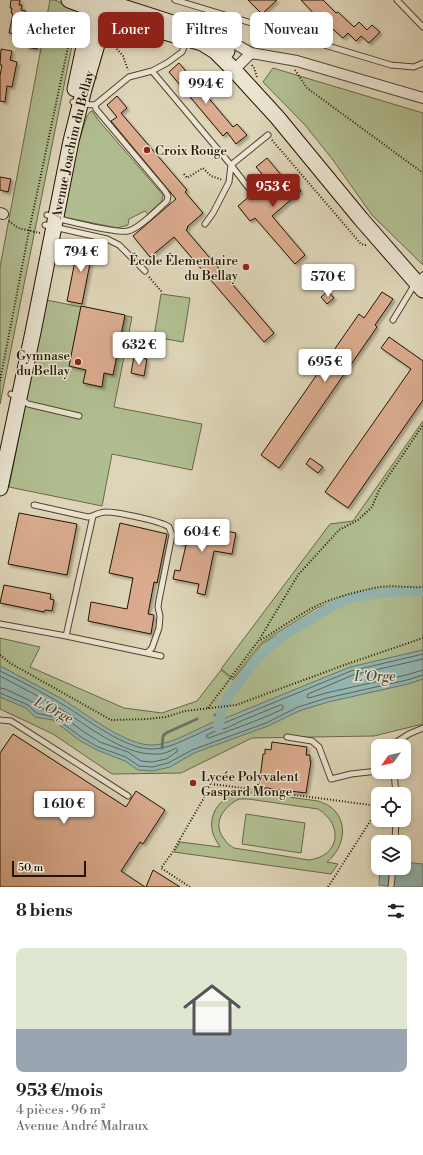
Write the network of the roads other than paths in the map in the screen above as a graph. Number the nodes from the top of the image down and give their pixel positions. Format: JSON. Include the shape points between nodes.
{"nodes":[{"id":1,"x":175,"y":0,"type":"edge"},
{"id":2,"x":397,"y":0,"type":"edge"},
{"id":3,"x":102,"y":4,"type":"edge"},
{"id":4,"x":73,"y":5,"type":"edge"},
{"id":5,"x":172,"y":24,"type":"edge"},
{"id":6,"x":423,"y":27,"type":"edge"},
{"id":7,"x":172,"y":32,"type":"edge"},
{"id":8,"x":184,"y":48,"type":"edge"},
{"id":9,"x":210,"y":48,"type":"edge"},
{"id":10,"x":221,"y":48,"type":"edge"},
{"id":11,"x":241,"y":48,"type":"edge"},
{"id":12,"x":251,"y":53,"type":"junction"},
{"id":13,"x":423,"y":63,"type":"edge"},
{"id":14,"x":237,"y":67,"type":"junction"},
{"id":15,"x":152,"y":71,"type":"junction"},
{"id":16,"x":423,"y":98,"type":"edge"},
{"id":17,"x":76,"y":103,"type":"junction"},
{"id":18,"x":95,"y":105,"type":"junction"},
{"id":19,"x":268,"y":135,"type":"road end"},
{"id":20,"x":231,"y":165,"type":"junction"},
{"id":21,"x":251,"y":191,"type":"dead end"},
{"id":22,"x":205,"y":224,"type":"dead end"},
{"id":23,"x":45,"y":225,"type":"junction"},
{"id":24,"x":145,"y":271,"type":"road end"},
{"id":25,"x":421,"y":282,"type":"edge"},
{"id":26,"x":393,"y":320,"type":"dead end"},
{"id":27,"x":15,"y":396,"type":"junction"},
{"id":28,"x":78,"y":416,"type":"dead end"},
{"id":29,"x":0,"y":447,"type":"edge"},
{"id":30,"x":0,"y":488,"type":"edge"},
{"id":31,"x":34,"y":505,"type":"dead end"},
{"id":32,"x":93,"y":516,"type":"junction"},
{"id":33,"x":0,"y":624,"type":"edge"},
{"id":34,"x":66,"y":636,"type":"junction"},
{"id":35,"x":148,"y":652,"type":"junction"},
{"id":36,"x":161,"y":656,"type":"dead end"},
{"id":37,"x":0,"y":720,"type":"edge"},
{"id":38,"x":423,"y":728,"type":"edge"},
{"id":39,"x":287,"y":737,"type":"dead end"},
{"id":40,"x":400,"y":739,"type":"edge"},
{"id":41,"x":371,"y":772,"type":"edge"},
{"id":42,"x":128,"y":796,"type":"dead end"},
{"id":43,"x":392,"y":875,"type":"edge"},
{"id":44,"x":391,"y":887,"type":"edge"}],
"edges":[{"from":1,"to":13,"type":"lane","via":[[391,65],[414,67]]},
{"from":2,"to":6,"type":"lane"},
{"from":3,"to":4,"type":"main road"},
{"from":3,"to":5,"type":"main road"},
{"from":3,"to":7,"type":"main road"},
{"from":3,"to":17,"type":"main road","name":"Avenue Joachim du Bellay"},
{"from":8,"to":15,"type":"lane","via":[[167,63]]},
{"from":9,"to":14,"type":"main road"},
{"from":10,"to":14,"type":"main road"},
{"from":11,"to":12,"type":"street"},
{"from":12,"to":14,"type":"street"},
{"from":12,"to":16,"type":"street","via":[[288,59]]},
{"from":14,"to":25,"type":"main road","via":[[261,100],[302,145],[361,219]]},
{"from":15,"to":18,"type":"lane","via":[[129,77]]},
{"from":15,"to":20,"type":"lane"},
{"from":17,"to":18,"type":"lane"},
{"from":17,"to":23,"type":"main road","name":"Avenue Joachim du Bellay","via":[[71,141]]},
{"from":18,"to":23,"type":"lane","via":[[165,191],[167,201],[141,224],[128,231]]},
{"from":19,"to":20,"type":"lane"},
{"from":20,"to":21,"type":"lane"},
{"from":20,"to":22,"type":"lane","via":[[229,182]]},
{"from":23,"to":24,"type":"lane","via":[[115,242]]},
{"from":23,"to":27,"type":"main road","name":"Avenue Joachim du Bellay","via":[[33,332]]},
{"from":25,"to":26,"type":"lane"},
{"from":27,"to":28,"type":"lane","via":[[28,404]]},
{"from":27,"to":29,"type":"main road","name":"Avenue Joachim du Bellay"},
{"from":27,"to":30,"type":"main road","name":"Avenue Joachim du Bellay"},
{"from":31,"to":32,"type":"lane","via":[[81,516]]},
{"from":32,"to":34,"type":"lane"},
{"from":32,"to":35,"type":"lane","via":[[107,512],[160,522],[171,530],[158,607],[159,628]]},
{"from":33,"to":34,"type":"lane"},
{"from":34,"to":35,"type":"lane"},
{"from":35,"to":36,"type":"lane"},
{"from":37,"to":42,"type":"lane","via":[[11,721]]},
{"from":38,"to":40,"type":"lane"},
{"from":39,"to":41,"type":"lane","via":[[312,741],[319,747],[330,779]]},
{"from":43,"to":44,"type":"lane"}]}
